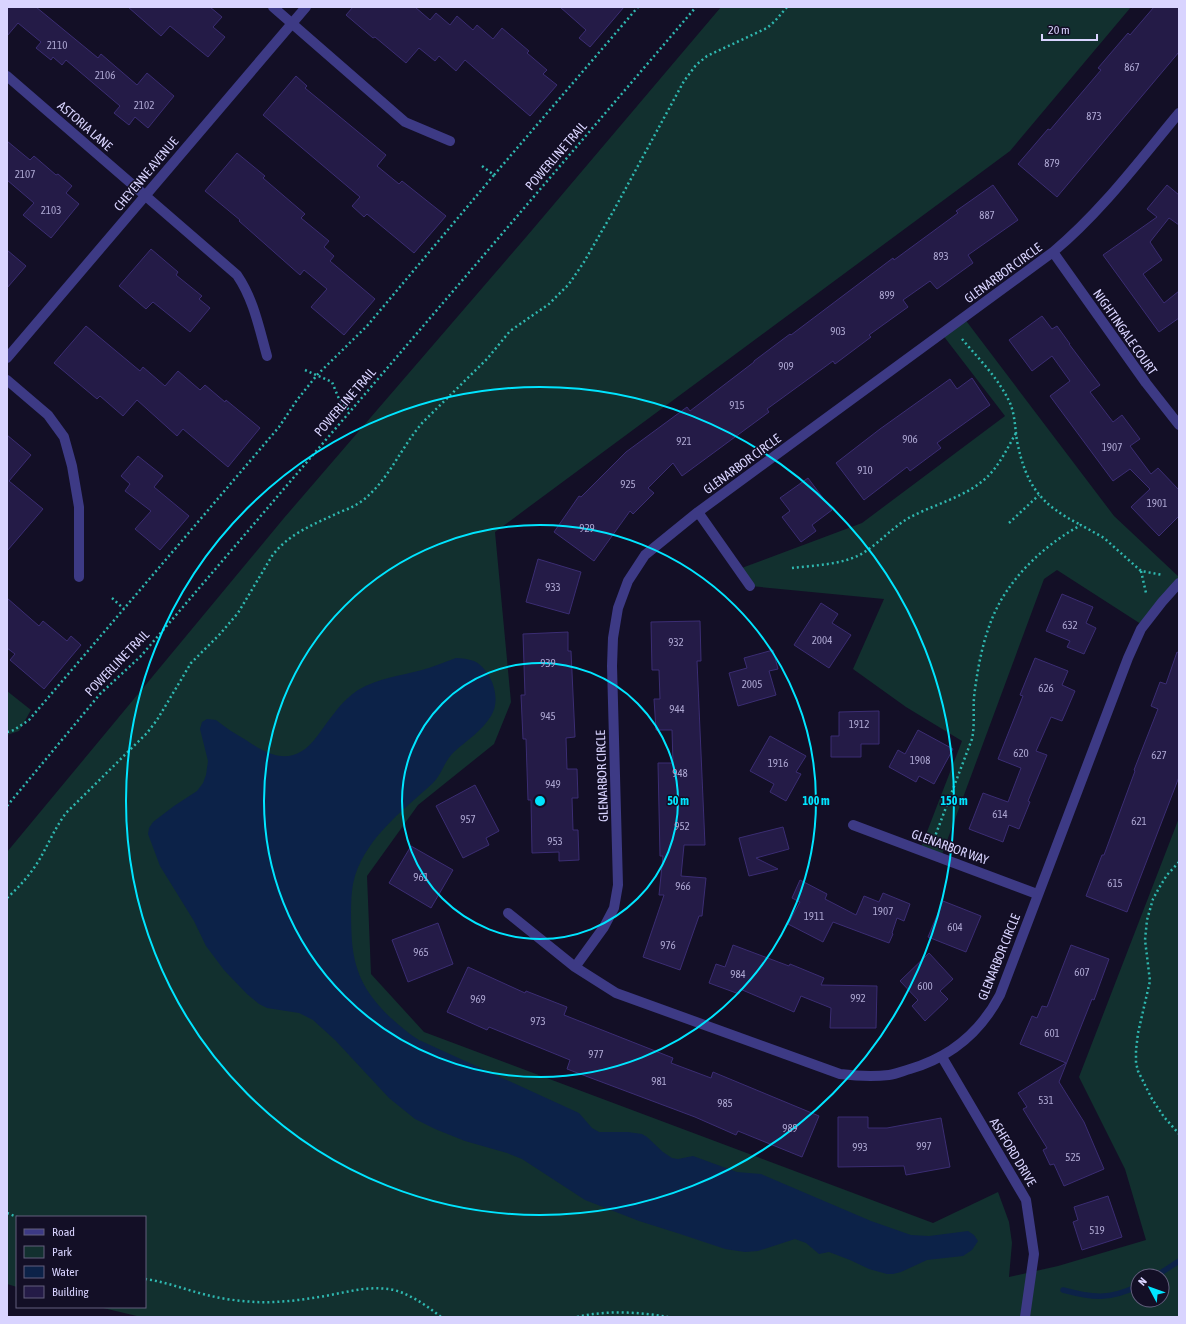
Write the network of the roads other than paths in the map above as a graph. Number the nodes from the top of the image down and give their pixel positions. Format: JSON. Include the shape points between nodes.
{"nodes":[{"id":1,"x":273,"y":7,"type":"edge"},
{"id":2,"x":306,"y":7,"type":"edge"},
{"id":3,"x":292,"y":24,"type":"junction"},
{"id":4,"x":7,"y":76,"type":"edge"},
{"id":5,"x":1179,"y":113,"type":"edge"},
{"id":6,"x":450,"y":141,"type":"dead end"},
{"id":7,"x":146,"y":195,"type":"junction"},
{"id":8,"x":1053,"y":252,"type":"junction"},
{"id":9,"x":267,"y":356,"type":"dead end"},
{"id":10,"x":7,"y":358,"type":"edge"},
{"id":11,"x":7,"y":380,"type":"edge"},
{"id":12,"x":1179,"y":425,"type":"edge"},
{"id":13,"x":698,"y":512,"type":"junction"},
{"id":14,"x":79,"y":577,"type":"dead end"},
{"id":15,"x":1179,"y":583,"type":"edge"},
{"id":16,"x":750,"y":586,"type":"dead end"},
{"id":17,"x":853,"y":825,"type":"dead end"},
{"id":18,"x":1037,"y":894,"type":"junction"},
{"id":19,"x":508,"y":913,"type":"dead end"},
{"id":20,"x":575,"y":967,"type":"junction"},
{"id":21,"x":942,"y":1057,"type":"junction"},
{"id":22,"x":1025,"y":1317,"type":"edge"}],
"edges":[{"from":1,"to":3,"type":"street"},
{"from":2,"to":3,"type":"street","name":"CHEYENNE AVENUE"},
{"from":3,"to":6,"type":"street","via":[[405,122]]},
{"from":3,"to":7,"type":"street","name":"CHEYENNE AVENUE"},
{"from":4,"to":7,"type":"street","name":"ASTORIA LANE"},
{"from":5,"to":8,"type":"street","name":"GLENARBOR CIRCLE","via":[[1094,215]]},
{"from":7,"to":9,"type":"street","name":"ASTORIA LANE","via":[[237,275],[246,288]]},
{"from":7,"to":10,"type":"street","name":"CHEYENNE AVENUE"},
{"from":8,"to":12,"type":"street","name":"NIGHTINGALE COURT"},
{"from":8,"to":13,"type":"street","name":"GLENARBOR CIRCLE"},
{"from":11,"to":14,"type":"street","via":[[48,415],[64,437],[80,507]]},
{"from":13,"to":16,"type":"street"},
{"from":13,"to":20,"type":"street","name":"GLENARBOR CIRCLE","via":[[645,555],[628,581],[618,608],[612,666],[618,885],[614,908],[604,927]]},
{"from":15,"to":18,"type":"street","name":"GLENARBOR CIRCLE","via":[[1142,629],[1128,658]]},
{"from":17,"to":18,"type":"street","name":"GLENARBOR WAY"},
{"from":18,"to":21,"type":"street","name":"GLENARBOR CIRCLE","via":[[1000,995],[992,1010],[962,1044]]},
{"from":19,"to":20,"type":"street","name":"GLENARBOR CIRCLE"},
{"from":20,"to":21,"type":"street","name":"GLENARBOR CIRCLE","via":[[616,993],[840,1074],[864,1077],[890,1075]]},
{"from":21,"to":22,"type":"street","name":"ASHFORD DRIVE","via":[[1026,1200],[1034,1254]]}]}
